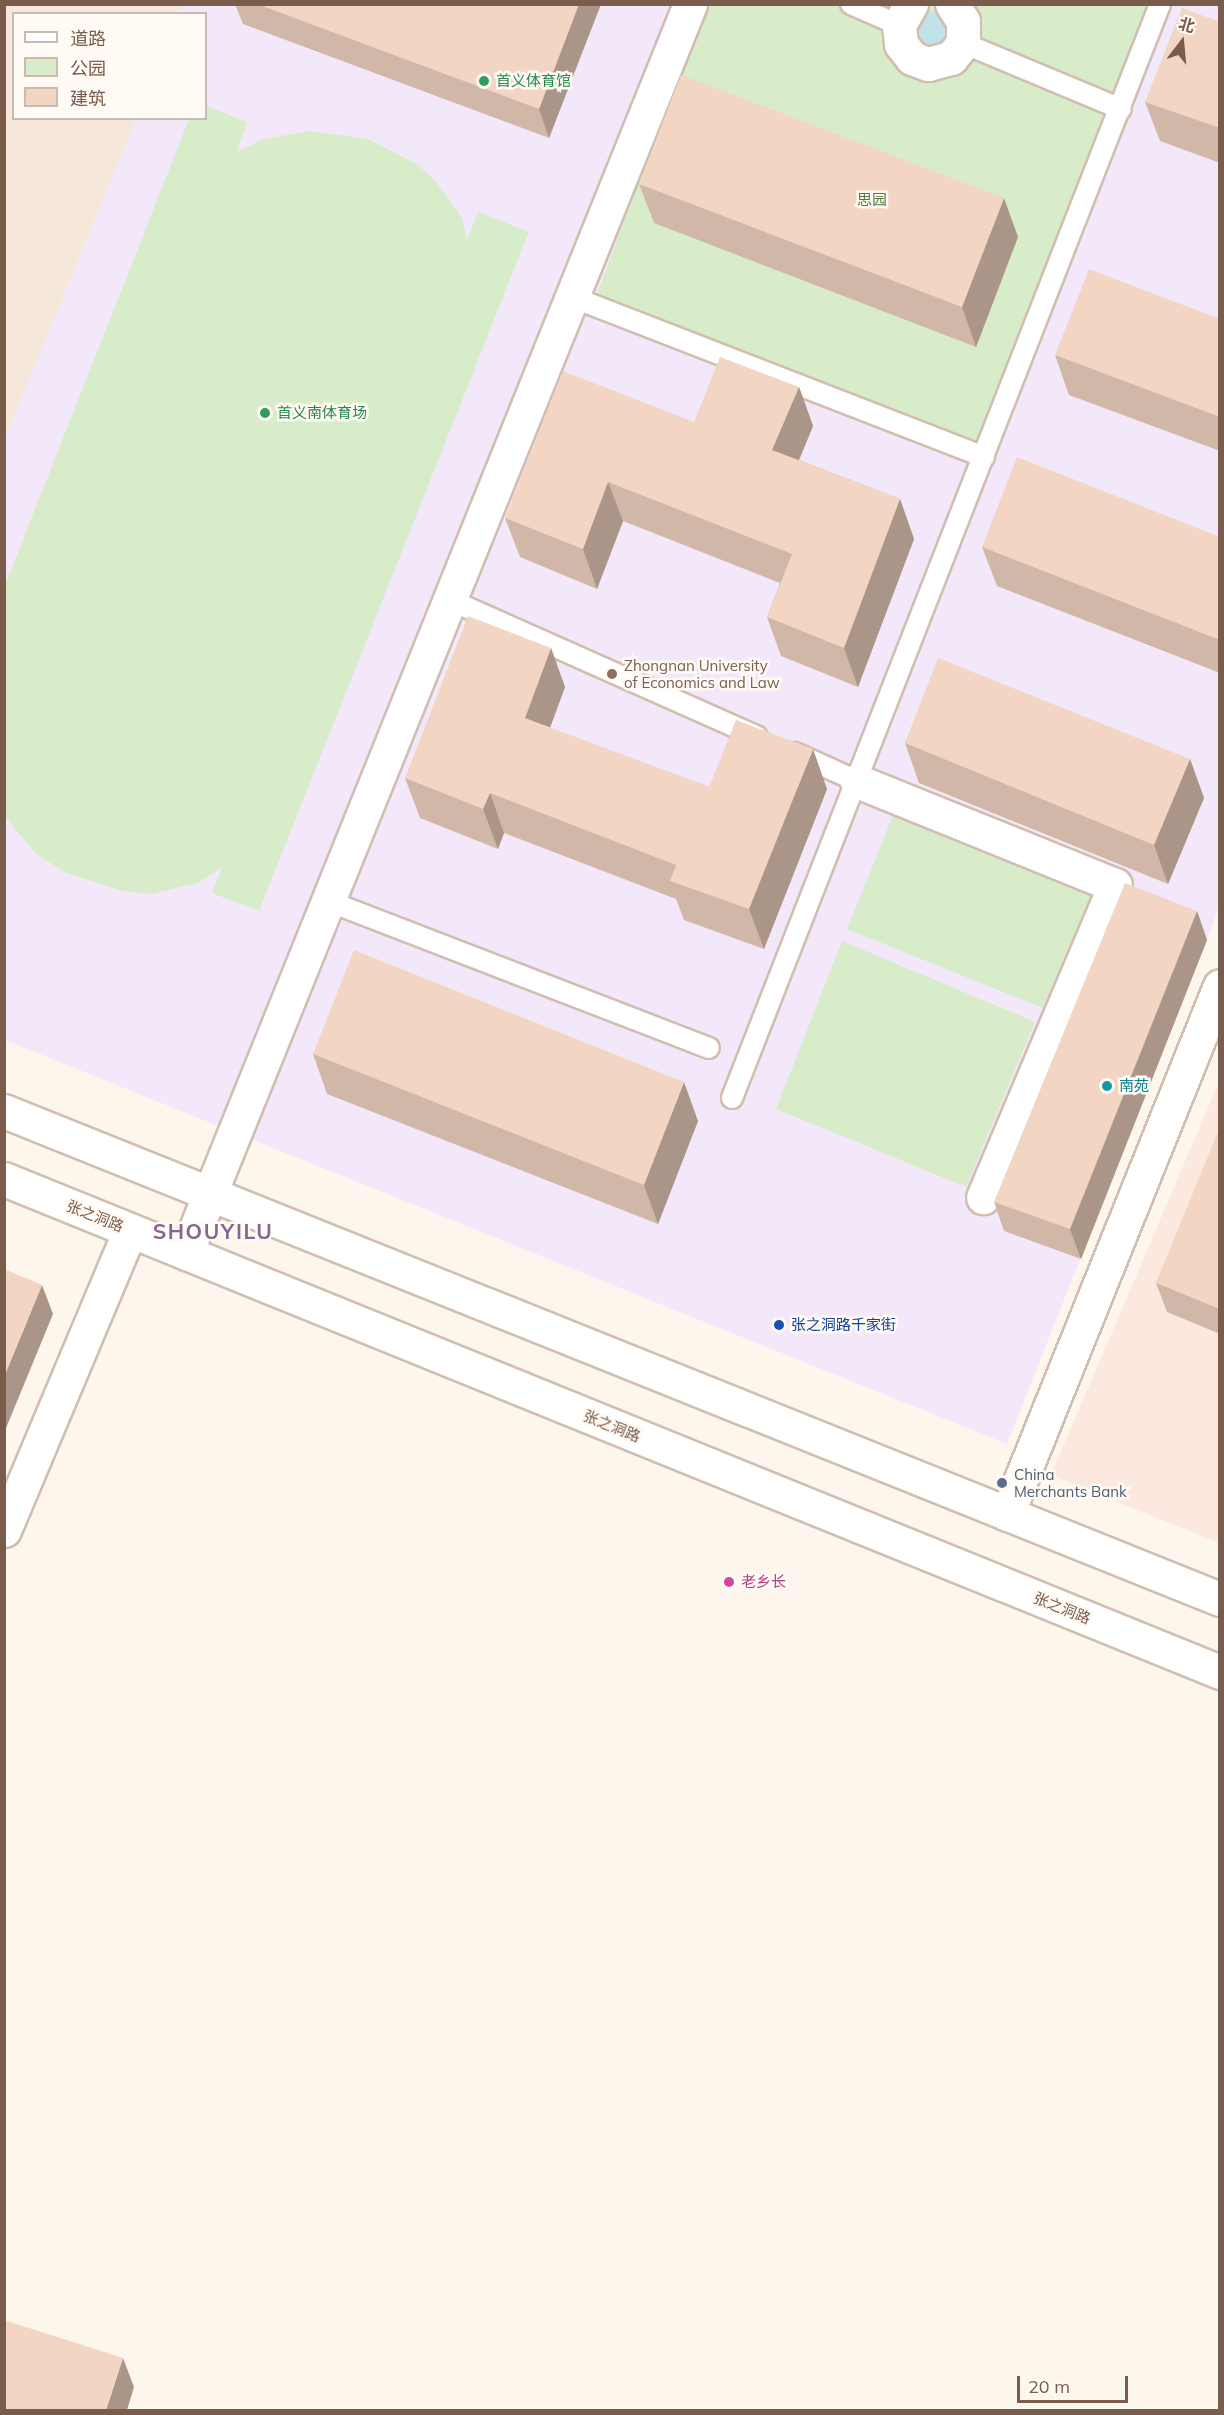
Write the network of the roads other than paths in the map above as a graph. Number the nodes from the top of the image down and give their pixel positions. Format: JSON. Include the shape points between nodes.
{"nodes":[{"id":1,"x":690,"y":4,"type":"edge"},
{"id":2,"x":851,"y":4,"type":"edge"},
{"id":3,"x":952,"y":4,"type":"edge"},
{"id":4,"x":1160,"y":4,"type":"edge"},
{"id":5,"x":905,"y":14,"type":"edge"},
{"id":6,"x":963,"y":43,"type":"junction"},
{"id":7,"x":1120,"y":109,"type":"junction"},
{"id":8,"x":572,"y":297,"type":"junction"},
{"id":9,"x":984,"y":457,"type":"junction"},
{"id":10,"x":450,"y":600,"type":"junction"},
{"id":11,"x":856,"y":781,"type":"junction"},
{"id":12,"x":328,"y":901,"type":"junction"},
{"id":13,"x":1220,"y":986,"type":"edge"},
{"id":14,"x":709,"y":1048,"type":"dead end"},
{"id":15,"x":732,"y":1098,"type":"dead end"},
{"id":16,"x":4,"y":1111,"type":"edge"},
{"id":17,"x":4,"y":1179,"type":"edge"},
{"id":18,"x":210,"y":1193,"type":"junction"},
{"id":19,"x":983,"y":1197,"type":"dead end"},
{"id":20,"x":130,"y":1230,"type":"junction"},
{"id":21,"x":186,"y":1253,"type":"junction"},
{"id":22,"x":1007,"y":1514,"type":"junction"},
{"id":23,"x":4,"y":1530,"type":"edge"},
{"id":24,"x":1220,"y":1599,"type":"edge"},
{"id":25,"x":1220,"y":1672,"type":"edge"}],
"edges":[{"from":1,"to":8,"type":"street"},
{"from":2,"to":5,"type":"lane"},
{"from":3,"to":6,"type":"street","via":[[963,21]]},
{"from":4,"to":7,"type":"lane"},
{"from":5,"to":6,"type":"street","via":[[898,34],[906,52],[928,64],[951,58]]},
{"from":6,"to":7,"type":"lane"},
{"from":7,"to":9,"type":"lane"},
{"from":8,"to":9,"type":"lane"},
{"from":8,"to":10,"type":"street"},
{"from":9,"to":11,"type":"lane"},
{"from":10,"to":11,"type":"lane"},
{"from":10,"to":12,"type":"street"},
{"from":11,"to":15,"type":"lane"},
{"from":11,"to":19,"type":"street","via":[[1115,885]]},
{"from":12,"to":14,"type":"lane"},
{"from":12,"to":18,"type":"street"},
{"from":13,"to":22,"type":"street"},
{"from":16,"to":18,"type":"street"},
{"from":17,"to":20,"type":"street","name":"张之洞路"},
{"from":18,"to":21,"type":"street"},
{"from":18,"to":22,"type":"street"},
{"from":20,"to":21,"type":"street","name":"张之洞路"},
{"from":20,"to":23,"type":"street"},
{"from":21,"to":25,"type":"street","name":"张之洞路"},
{"from":22,"to":24,"type":"street"}]}
